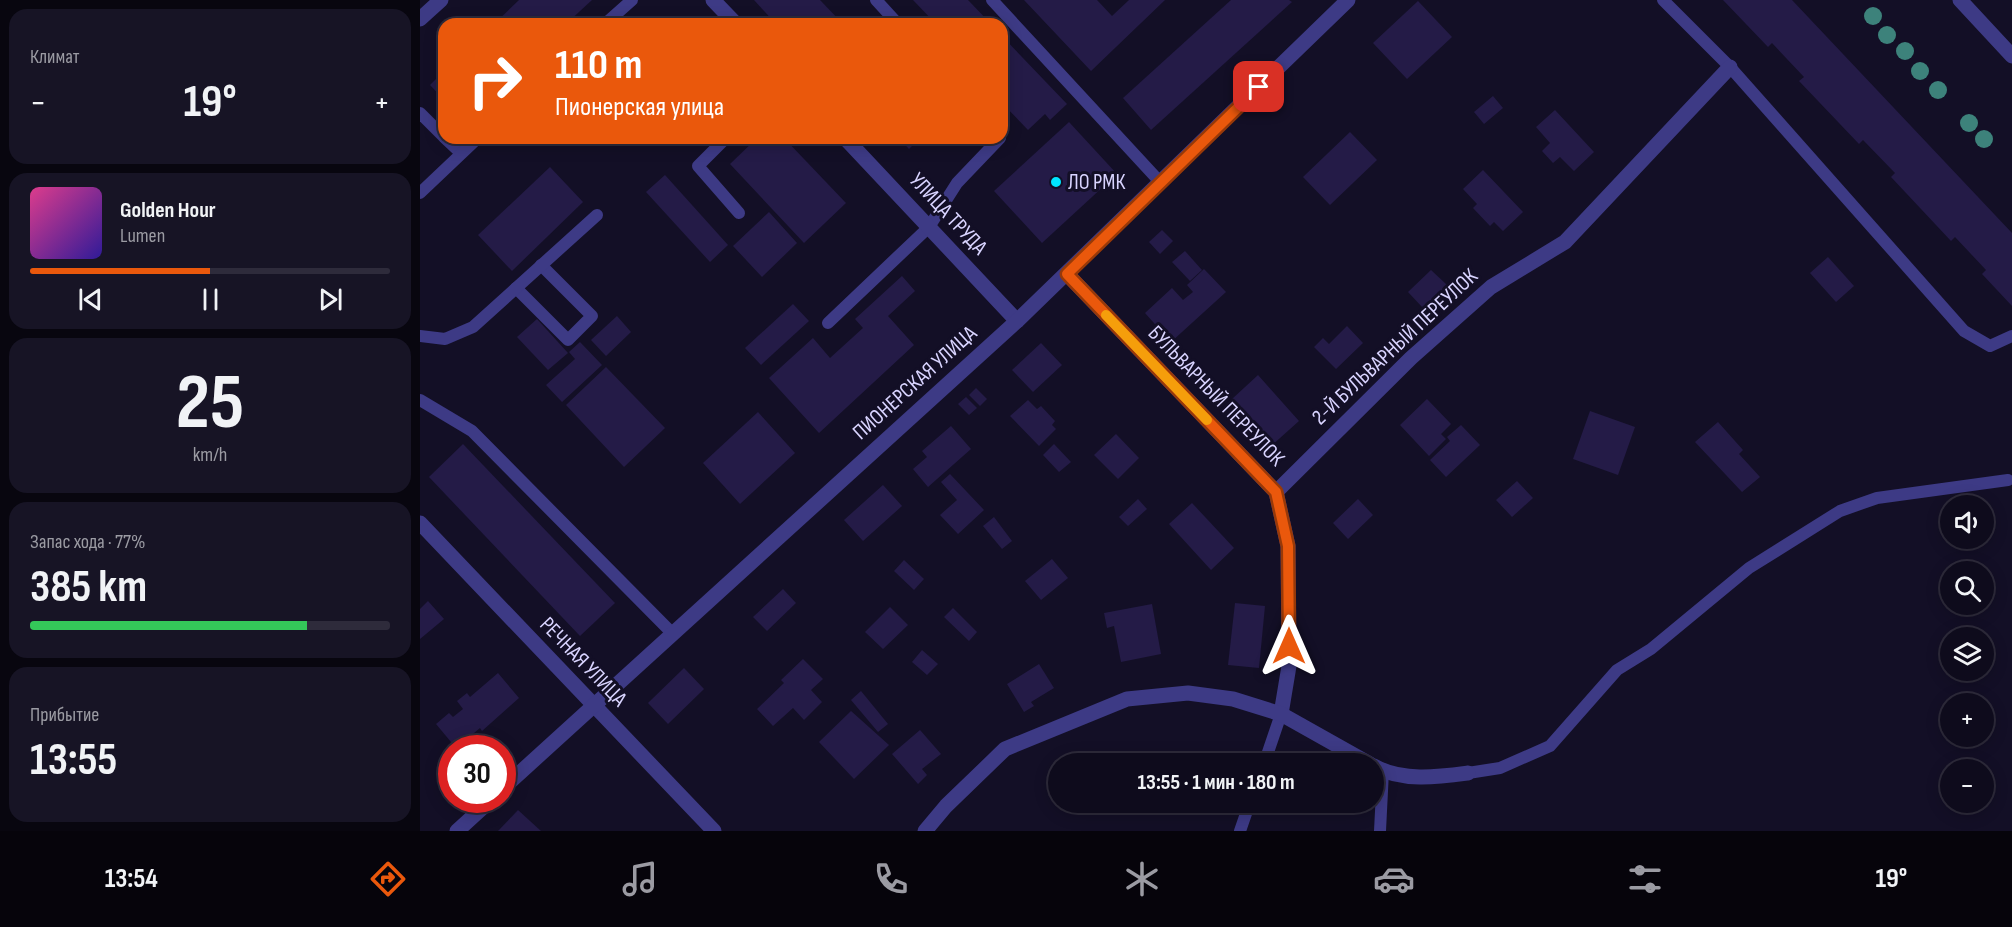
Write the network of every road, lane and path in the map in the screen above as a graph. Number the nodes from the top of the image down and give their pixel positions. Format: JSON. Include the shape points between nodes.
{"nodes":[{"id":1,"x":441,"y":0,"type":"edge"},
{"id":2,"x":632,"y":0,"type":"edge"},
{"id":3,"x":713,"y":0,"type":"edge"},
{"id":4,"x":876,"y":0,"type":"edge"},
{"id":5,"x":992,"y":0,"type":"edge"},
{"id":6,"x":1664,"y":0,"type":"edge"},
{"id":7,"x":1960,"y":0,"type":"edge"},
{"id":8,"x":1341,"y":2,"type":"edge"},
{"id":9,"x":612,"y":18,"type":"edge"},
{"id":10,"x":730,"y":18,"type":"edge"},
{"id":11,"x":892,"y":18,"type":"edge"},
{"id":12,"x":420,"y":19,"type":"edge"},
{"id":13,"x":2012,"y":56,"type":"edge"},
{"id":14,"x":1730,"y":67,"type":"junction"},
{"id":15,"x":420,"y":113,"type":"edge"},
{"id":16,"x":438,"y":130,"type":"edge"},
{"id":17,"x":452,"y":144,"type":"edge"},
{"id":18,"x":471,"y":144,"type":"edge"},
{"id":19,"x":720,"y":144,"type":"edge"},
{"id":20,"x":851,"y":144,"type":"edge"},
{"id":21,"x":994,"y":144,"type":"edge"},
{"id":22,"x":461,"y":153,"type":"junction"},
{"id":23,"x":1161,"y":183,"type":"junction"},
{"id":24,"x":420,"y":194,"type":"edge"},
{"id":25,"x":739,"y":213,"type":"dead end"},
{"id":26,"x":597,"y":215,"type":"dead end"},
{"id":27,"x":929,"y":227,"type":"junction"},
{"id":28,"x":541,"y":265,"type":"junction"},
{"id":29,"x":1067,"y":274,"type":"junction"},
{"id":30,"x":516,"y":288,"type":"junction"},
{"id":31,"x":1017,"y":321,"type":"junction"},
{"id":32,"x":828,"y":322,"type":"dead end"},
{"id":33,"x":420,"y":336,"type":"edge"},
{"id":34,"x":2012,"y":336,"type":"edge"},
{"id":35,"x":420,"y":400,"type":"edge"},
{"id":36,"x":2008,"y":480,"type":"dead end"},
{"id":37,"x":1276,"y":492,"type":"junction"},
{"id":38,"x":420,"y":523,"type":"edge"},
{"id":39,"x":673,"y":634,"type":"junction"},
{"id":40,"x":594,"y":706,"type":"junction"},
{"id":41,"x":1281,"y":714,"type":"junction"},
{"id":42,"x":1267,"y":753,"type":"edge"},
{"id":43,"x":1351,"y":753,"type":"edge"},
{"id":44,"x":1384,"y":769,"type":"edge"},
{"id":45,"x":1468,"y":773,"type":"joint"},
{"id":46,"x":516,"y":776,"type":"edge"},
{"id":47,"x":477,"y":813,"type":"edge"},
{"id":48,"x":1246,"y":813,"type":"edge"},
{"id":49,"x":1379,"y":813,"type":"edge"},
{"id":50,"x":457,"y":831,"type":"edge"},
{"id":51,"x":714,"y":831,"type":"edge"},
{"id":52,"x":925,"y":831,"type":"edge"},
{"id":53,"x":1240,"y":831,"type":"edge"},
{"id":54,"x":1380,"y":831,"type":"edge"}],
"edges":[{"from":1,"to":12,"type":"street"},
{"from":2,"to":9,"type":"lane"},
{"from":3,"to":10,"type":"street"},
{"from":4,"to":11,"type":"lane"},
{"from":5,"to":23,"type":"lane"},
{"from":6,"to":14,"type":"lane"},
{"from":7,"to":13,"type":"street"},
{"from":8,"to":23,"type":"street","name":"ПИОНЕРСКАЯ УЛИЦА"},
{"from":14,"to":34,"type":"lane","via":[[1964,331],[1990,346]]},
{"from":14,"to":37,"type":"street","name":"2-Й БУЛЬВАРНЫЙ ПЕРЕУЛОК","via":[[1565,242],[1491,287],[1411,358]]},
{"from":15,"to":16,"type":"lane"},
{"from":17,"to":22,"type":"lane"},
{"from":18,"to":22,"type":"lane"},
{"from":19,"to":25,"type":"lane","via":[[698,166]]},
{"from":20,"to":27,"type":"street","name":"УЛИЦА ТРУДА"},
{"from":21,"to":27,"type":"lane","via":[[957,183]]},
{"from":22,"to":24,"type":"lane"},
{"from":23,"to":29,"type":"street","name":"ПИОНЕРСКАЯ УЛИЦА"},
{"from":26,"to":28,"type":"lane"},
{"from":27,"to":31,"type":"street","name":"УЛИЦА ТРУДА"},
{"from":27,"to":32,"type":"lane"},
{"from":28,"to":30,"type":"lane"},
{"from":28,"to":30,"type":"lane","via":[[592,316],[568,340]]},
{"from":29,"to":31,"type":"street","name":"ПИОНЕРСКАЯ УЛИЦА"},
{"from":29,"to":37,"type":"street","name":"БУЛЬВАРНЫЙ ПЕРЕУЛОК"},
{"from":30,"to":33,"type":"lane","via":[[473,327],[445,339]]},
{"from":31,"to":39,"type":"street","name":"ПИОНЕРСКАЯ УЛИЦА"},
{"from":35,"to":39,"type":"lane","via":[[472,431]]},
{"from":36,"to":45,"type":"lane","via":[[1877,498],[1840,511],[1749,568],[1651,649],[1617,670],[1550,746],[1500,768]]},
{"from":37,"to":41,"type":"street","name":"БУЛЬВАРНЫЙ ПЕРЕУЛОК","via":[[1288,546],[1289,666]]},
{"from":38,"to":40,"type":"street","name":"РЕЧНАЯ УЛИЦА"},
{"from":39,"to":40,"type":"street","name":"ПИОНЕРСКАЯ УЛИЦА"},
{"from":40,"to":46,"type":"street","name":"ПИОНЕРСКАЯ УЛИЦА"},
{"from":40,"to":51,"type":"street","name":"РЕЧНАЯ УЛИЦА"},
{"from":41,"to":42,"type":"lane"},
{"from":41,"to":43,"type":"street"},
{"from":41,"to":52,"type":"street","via":[[1233,699],[1188,693],[1127,699],[1005,749]]},
{"from":44,"to":45,"type":"street","via":[[1427,778]]},
{"from":47,"to":50,"type":"street"},
{"from":48,"to":53,"type":"lane"},
{"from":49,"to":54,"type":"lane"}]}
